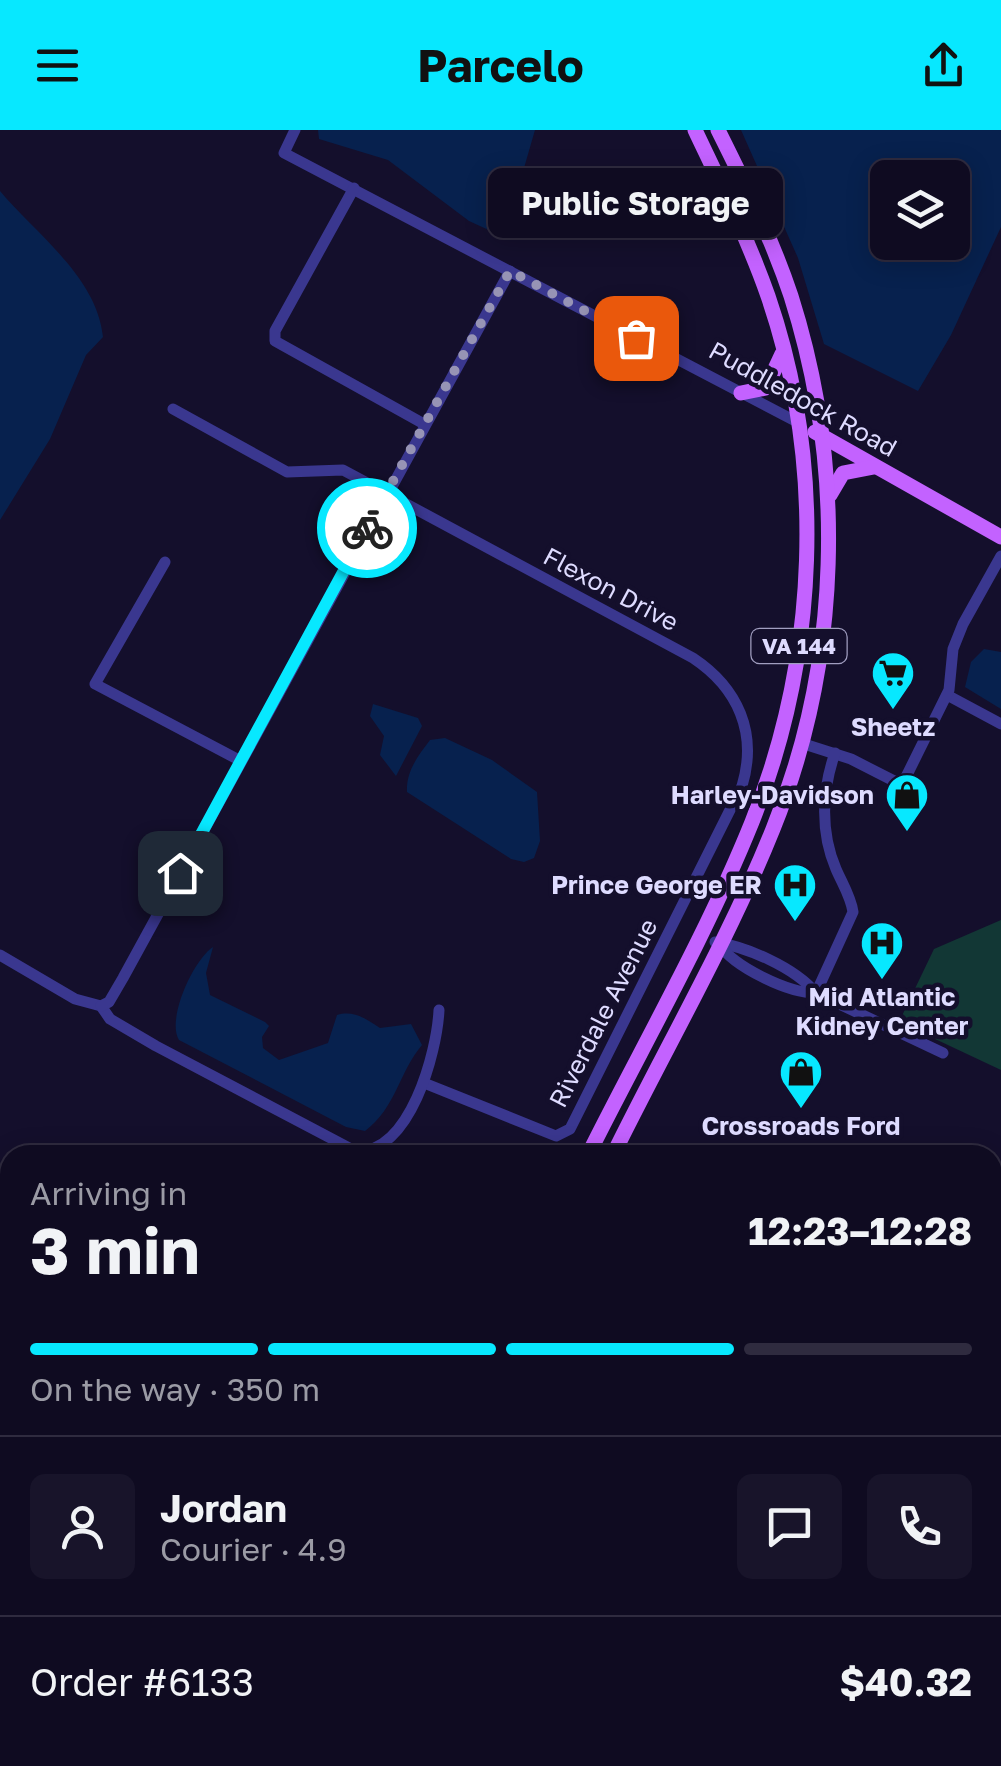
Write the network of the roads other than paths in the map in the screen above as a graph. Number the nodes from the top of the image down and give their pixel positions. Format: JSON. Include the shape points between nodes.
{"nodes":[{"id":1,"x":295,"y":130,"type":"edge"},
{"id":2,"x":694,"y":130,"type":"edge"},
{"id":3,"x":718,"y":130,"type":"edge"},
{"id":4,"x":354,"y":188,"type":"junction"},
{"id":5,"x":510,"y":271,"type":"junction"},
{"id":6,"x":783,"y":350,"type":"junction"},
{"id":7,"x":741,"y":393,"type":"junction"},
{"id":8,"x":173,"y":409,"type":"dead end"},
{"id":9,"x":798,"y":423,"type":"junction"},
{"id":10,"x":424,"y":424,"type":"junction"},
{"id":11,"x":822,"y":436,"type":"junction"},
{"id":12,"x":874,"y":467,"type":"junction"},
{"id":13,"x":385,"y":496,"type":"junction"},
{"id":14,"x":828,"y":504,"type":"junction"},
{"id":15,"x":1001,"y":536,"type":"edge"},
{"id":16,"x":1001,"y":556,"type":"edge"},
{"id":17,"x":165,"y":562,"type":"dead end"},
{"id":18,"x":947,"y":694,"type":"junction"},
{"id":19,"x":1001,"y":724,"type":"edge"},
{"id":20,"x":801,"y":743,"type":"junction"},
{"id":21,"x":834,"y":753,"type":"junction"},
{"id":22,"x":241,"y":760,"type":"junction"},
{"id":23,"x":745,"y":776,"type":"joint"},
{"id":24,"x":699,"y":934,"type":"junction"},
{"id":25,"x":718,"y":944,"type":"junction"},
{"id":26,"x":0,"y":955,"type":"edge"},
{"id":27,"x":0,"y":970,"type":"edge"},
{"id":28,"x":19,"y":970,"type":"junction"},
{"id":29,"x":816,"y":993,"type":"junction"},
{"id":30,"x":100,"y":1006,"type":"junction"},
{"id":31,"x":439,"y":1010,"type":"dead end"},
{"id":32,"x":942,"y":1053,"type":"dead end"},
{"id":33,"x":424,"y":1084,"type":"junction"},
{"id":34,"x":345,"y":1145,"type":"edge"},
{"id":35,"x":381,"y":1145,"type":"edge"},
{"id":36,"x":593,"y":1145,"type":"edge"},
{"id":37,"x":618,"y":1145,"type":"edge"}],
"edges":[{"from":1,"to":4,"type":"street","name":"Puddledock Road","via":[[284,153]]},
{"from":2,"to":6,"type":"main road","number":"VA 144","via":[[754,259]]},
{"from":3,"to":11,"type":"main road","number":"VA 144","via":[[791,298]]},
{"from":4,"to":5,"type":"street","name":"Puddledock Road"},
{"from":4,"to":10,"type":"street","via":[[275,340]]},
{"from":5,"to":7,"type":"street","name":"Puddledock Road"},
{"from":5,"to":10,"type":"street"},
{"from":6,"to":7,"type":"main road","via":[[771,383]]},
{"from":6,"to":9,"type":"main road","number":"VA 144"},
{"from":7,"to":9,"type":"street","name":"Puddledock Road"},
{"from":8,"to":13,"type":"street","name":"Flexon Drive","via":[[276,468],[300,474],[343,470]]},
{"from":9,"to":11,"type":"main road","name":"Puddledock Road"},
{"from":9,"to":24,"type":"main road","number":"VA 144","via":[[806,569],[793,681],[758,806]]},
{"from":10,"to":13,"type":"street"},
{"from":11,"to":12,"type":"main road","name":"Puddledock Road"},
{"from":11,"to":14,"type":"main road","number":"VA 144"},
{"from":12,"to":14,"type":"main road","via":[[843,473]]},
{"from":12,"to":15,"type":"main road","name":"Puddledock Road"},
{"from":13,"to":22,"type":"street"},
{"from":13,"to":23,"type":"street","name":"Flexon Drive","via":[[708,668],[741,712]]},
{"from":14,"to":20,"type":"main road","number":"VA 144","via":[[822,636]]},
{"from":16,"to":18,"type":"street","via":[[953,649]]},
{"from":17,"to":22,"type":"street","via":[[95,684]]},
{"from":18,"to":19,"type":"street"},
{"from":18,"to":21,"type":"street","via":[[902,785]]},
{"from":20,"to":21,"type":"street"},
{"from":20,"to":25,"type":"main road","number":"VA 144","via":[[773,829]]},
{"from":21,"to":29,"type":"street","via":[[827,776],[828,850],[853,912]]},
{"from":22,"to":30,"type":"street","via":[[123,978]]},
{"from":23,"to":33,"type":"street","name":"Riverdale Avenue","via":[[566,1132],[556,1136]]},
{"from":24,"to":25,"type":"street"},
{"from":24,"to":36,"type":"main road","number":"VA 144"},
{"from":25,"to":29,"type":"street","via":[[743,948],[806,980]]},
{"from":25,"to":37,"type":"main road","number":"VA 144"},
{"from":26,"to":28,"type":"street"},
{"from":27,"to":28,"type":"street"},
{"from":28,"to":30,"type":"street"},
{"from":29,"to":32,"type":"street"},
{"from":30,"to":34,"type":"street","via":[[156,1046]]},
{"from":31,"to":33,"type":"street"},
{"from":33,"to":35,"type":"street"}]}
